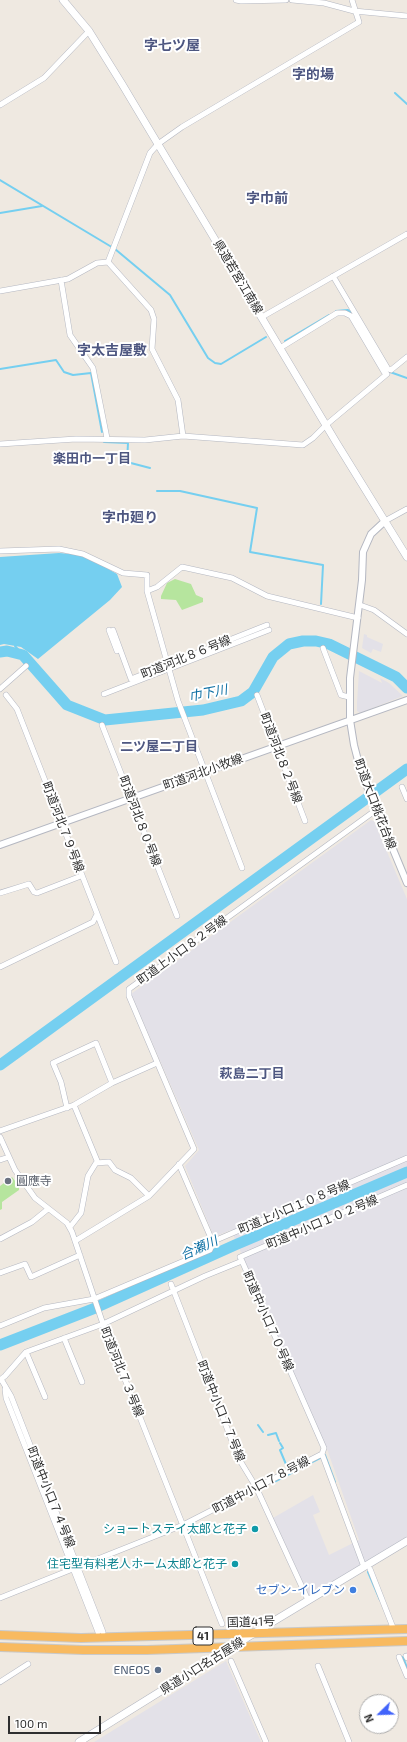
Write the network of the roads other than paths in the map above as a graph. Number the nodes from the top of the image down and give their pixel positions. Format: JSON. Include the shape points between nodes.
{"nodes":[{"id":1,"x":63,"y":0,"type":"edge"},
{"id":2,"x":236,"y":0,"type":"edge"},
{"id":3,"x":286,"y":0,"type":"edge"},
{"id":4,"x":292,"y":0,"type":"edge"},
{"id":5,"x":352,"y":0,"type":"edge"},
{"id":6,"x":354,"y":12,"type":"junction"},
{"id":7,"x":407,"y":16,"type":"edge"},
{"id":8,"x":89,"y":31,"type":"junction"},
{"id":9,"x":0,"y":104,"type":"edge"},
{"id":10,"x":158,"y":144,"type":"junction"},
{"id":11,"x":407,"y":234,"type":"edge"},
{"id":12,"x":108,"y":262,"type":"junction"},
{"id":13,"x":333,"y":276,"type":"junction"},
{"id":14,"x":61,"y":280,"type":"junction"},
{"id":15,"x":0,"y":290,"type":"edge"},
{"id":16,"x":262,"y":317,"type":"junction"},
{"id":17,"x":280,"y":348,"type":"junction"},
{"id":18,"x":407,"y":357,"type":"edge"},
{"id":19,"x":326,"y":425,"type":"junction"},
{"id":20,"x":183,"y":436,"type":"junction"},
{"id":21,"x":107,"y":438,"type":"junction"},
{"id":22,"x":0,"y":444,"type":"edge"},
{"id":23,"x":407,"y":509,"type":"edge"},
{"id":24,"x":385,"y":521,"type":"junction"},
{"id":25,"x":0,"y":551,"type":"edge"},
{"id":26,"x":407,"y":557,"type":"edge"},
{"id":27,"x":147,"y":591,"type":"junction"},
{"id":28,"x":360,"y":605,"type":"junction"},
{"id":29,"x":358,"y":618,"type":"junction"},
{"id":30,"x":268,"y":628,"type":"dead end"},
{"id":31,"x":407,"y":634,"type":"edge"},
{"id":32,"x":323,"y":648,"type":"dead end"},
{"id":33,"x":26,"y":666,"type":"dead end"},
{"id":34,"x":168,"y":667,"type":"junction"},
{"id":35,"x":130,"y":684,"type":"junction"},
{"id":36,"x":0,"y":689,"type":"edge"},
{"id":37,"x":104,"y":694,"type":"dead end"},
{"id":38,"x":6,"y":695,"type":"dead end"},
{"id":39,"x":257,"y":695,"type":"dead end"},
{"id":40,"x":350,"y":697,"type":"junction"},
{"id":41,"x":407,"y":700,"type":"edge"},
{"id":42,"x":350,"y":720,"type":"junction"},
{"id":43,"x":102,"y":725,"type":"dead end"},
{"id":44,"x":276,"y":746,"type":"junction"},
{"id":45,"x":204,"y":772,"type":"junction"},
{"id":46,"x":402,"y":788,"type":"dead end"},
{"id":47,"x":131,"y":798,"type":"junction"},
{"id":48,"x":407,"y":799,"type":"edge"},
{"id":49,"x":376,"y":810,"type":"junction"},
{"id":50,"x":305,"y":821,"type":"dead end"},
{"id":51,"x":61,"y":823,"type":"junction"},
{"id":52,"x":0,"y":845,"type":"edge"},
{"id":53,"x":242,"y":868,"type":"dead end"},
{"id":54,"x":405,"y":872,"type":"edge"},
{"id":55,"x":81,"y":876,"type":"junction"},
{"id":56,"x":407,"y":883,"type":"edge"},
{"id":57,"x":0,"y":893,"type":"edge"},
{"id":58,"x":96,"y":916,"type":"junction"},
{"id":59,"x":177,"y":916,"type":"dead end"},
{"id":60,"x":116,"y":962,"type":"dead end"},
{"id":61,"x":0,"y":968,"type":"edge"},
{"id":62,"x":157,"y":1063,"type":"junction"},
{"id":63,"x":112,"y":1083,"type":"junction"},
{"id":64,"x":74,"y":1105,"type":"junction"},
{"id":65,"x":67,"y":1108,"type":"junction"},
{"id":66,"x":0,"y":1131,"type":"edge"},
{"id":67,"x":0,"y":1137,"type":"edge"},
{"id":68,"x":9,"y":1156,"type":"junction"},
{"id":69,"x":407,"y":1158,"type":"edge"},
{"id":70,"x":0,"y":1160,"type":"edge"},
{"id":71,"x":98,"y":1163,"type":"junction"},
{"id":72,"x":179,"y":1164,"type":"junction"},
{"id":73,"x":407,"y":1185,"type":"edge"},
{"id":74,"x":149,"y":1196,"type":"junction"},
{"id":75,"x":48,"y":1209,"type":"junction"},
{"id":76,"x":70,"y":1227,"type":"junction"},
{"id":77,"x":0,"y":1239,"type":"edge"},
{"id":78,"x":75,"y":1241,"type":"junction"},
{"id":79,"x":214,"y":1241,"type":"junction"},
{"id":80,"x":80,"y":1255,"type":"junction"},
{"id":81,"x":242,"y":1261,"type":"junction"},
{"id":82,"x":0,"y":1273,"type":"edge"},
{"id":83,"x":171,"y":1284,"type":"dead end"},
{"id":84,"x":174,"y":1292,"type":"junction"},
{"id":85,"x":94,"y":1300,"type":"junction"},
{"id":86,"x":103,"y":1324,"type":"junction"},
{"id":87,"x":0,"y":1326,"type":"edge"},
{"id":88,"x":64,"y":1338,"type":"junction"},
{"id":89,"x":26,"y":1352,"type":"junction"},
{"id":90,"x":0,"y":1380,"type":"edge"},
{"id":91,"x":82,"y":1382,"type":"dead end"},
{"id":92,"x":45,"y":1397,"type":"dead end"},
{"id":93,"x":322,"y":1454,"type":"junction"},
{"id":94,"x":256,"y":1487,"type":"junction"},
{"id":95,"x":183,"y":1525,"type":"junction"},
{"id":96,"x":407,"y":1541,"type":"edge"},
{"id":97,"x":76,"y":1568,"type":"junction"},
{"id":98,"x":367,"y":1568,"type":"junction"},
{"id":99,"x":0,"y":1598,"type":"edge"},
{"id":100,"x":308,"y":1600,"type":"junction"},
{"id":101,"x":222,"y":1624,"type":"dead end"},
{"id":102,"x":407,"y":1629,"type":"edge"},
{"id":103,"x":394,"y":1630,"type":"junction"},
{"id":104,"x":101,"y":1632,"type":"dead end"},
{"id":105,"x":253,"y":1634,"type":"junction"},
{"id":106,"x":0,"y":1635,"type":"edge"},
{"id":107,"x":407,"y":1641,"type":"edge"},
{"id":108,"x":0,"y":1647,"type":"edge"},
{"id":109,"x":233,"y":1647,"type":"junction"},
{"id":110,"x":399,"y":1657,"type":"dead end"},
{"id":111,"x":231,"y":1661,"type":"dead end"},
{"id":112,"x":28,"y":1664,"type":"dead end"},
{"id":113,"x":318,"y":1666,"type":"dead end"},
{"id":114,"x":407,"y":1676,"type":"edge"},
{"id":115,"x":0,"y":1682,"type":"edge"},
{"id":116,"x":78,"y":1742,"type":"edge"},
{"id":117,"x":266,"y":1742,"type":"edge"},
{"id":118,"x":349,"y":1742,"type":"edge"}],
"edges":[{"from":1,"to":8,"type":"main road","name":"県道若宮江南線"},
{"from":2,"to":3,"type":"street"},
{"from":4,"to":6,"type":"street","via":[[324,3]]},
{"from":5,"to":6,"type":"street"},
{"from":6,"to":7,"type":"street"},
{"from":6,"to":10,"type":"street","via":[[359,22],[182,127]]},
{"from":8,"to":9,"type":"street","via":[[44,78]]},
{"from":8,"to":10,"type":"main road","name":"県道若宮江南線"},
{"from":10,"to":12,"type":"street","via":[[150,153]]},
{"from":10,"to":16,"type":"main road","name":"県道若宮江南線"},
{"from":11,"to":13,"type":"street"},
{"from":12,"to":14,"type":"street","via":[[97,264]]},
{"from":12,"to":20,"type":"street","via":[[151,310],[154,319],[152,349],[178,400]]},
{"from":13,"to":16,"type":"street"},
{"from":13,"to":18,"type":"street","via":[[388,369],[391,370]]},
{"from":14,"to":15,"type":"street"},
{"from":14,"to":21,"type":"street","via":[[70,335],[93,368]]},
{"from":16,"to":17,"type":"main road","name":"県道若宮江南線"},
{"from":17,"to":19,"type":"main road","name":"県道若宮江南線"},
{"from":17,"to":19,"type":"street","via":[[337,314],[345,313],[351,316],[387,374]]},
{"from":19,"to":20,"type":"street","via":[[303,445]]},
{"from":19,"to":24,"type":"main road","name":"県道若宮江南線"},
{"from":20,"to":21,"type":"street","via":[[145,440]]},
{"from":21,"to":22,"type":"street"},
{"from":23,"to":24,"type":"street"},
{"from":24,"to":26,"type":"main road","name":"県道若宮江南線"},
{"from":24,"to":28,"type":"street","name":"町道大口桃花台線","via":[[371,534],[365,547]]},
{"from":25,"to":27,"type":"street","via":[[59,549],[83,554],[123,573],[147,575]]},
{"from":27,"to":29,"type":"street","via":[[157,588],[182,567],[232,578],[267,596]]},
{"from":27,"to":34,"type":"street"},
{"from":28,"to":29,"type":"street","name":"町道大口桃花台線"},
{"from":28,"to":31,"type":"street","via":[[374,610]]},
{"from":29,"to":40,"type":"street","name":"町道大口桃花台線"},
{"from":30,"to":34,"type":"street"},
{"from":32,"to":40,"type":"street","via":[[341,695]]},
{"from":33,"to":36,"type":"street"},
{"from":34,"to":35,"type":"street"},
{"from":34,"to":35,"type":"street","name":"町道河北８６号線","via":[[131,679],[111,630]]},
{"from":34,"to":45,"type":"street","via":[[180,709]]},
{"from":35,"to":37,"type":"street"},
{"from":38,"to":51,"type":"street","name":"町道河北７９号線","via":[[17,709]]},
{"from":39,"to":44,"type":"street","name":"町道河北８２号線"},
{"from":40,"to":42,"type":"street","name":"町道大口桃花台線"},
{"from":41,"to":42,"type":"street","name":"町道河北小牧線"},
{"from":42,"to":44,"type":"street","name":"町道河北小牧線"},
{"from":42,"to":49,"type":"street","name":"町道大口桃花台線","via":[[355,753]]},
{"from":43,"to":47,"type":"street","name":"町道河北８０号線"},
{"from":44,"to":45,"type":"street","name":"町道河北小牧線"},
{"from":44,"to":50,"type":"street","name":"町道河北８２号線"},
{"from":45,"to":47,"type":"street","name":"町道河北小牧線"},
{"from":45,"to":53,"type":"street"},
{"from":46,"to":48,"type":"street"},
{"from":47,"to":51,"type":"street","name":"町道河北小牧線"},
{"from":47,"to":59,"type":"street","name":"町道河北８０号線"},
{"from":49,"to":54,"type":"street","name":"町道大口桃花台線"},
{"from":49,"to":62,"type":"street","name":"町道上小口８２号線","via":[[129,989],[129,996]]},
{"from":51,"to":52,"type":"street","name":"町道河北小牧線"},
{"from":51,"to":55,"type":"street","name":"町道河北７９号線"},
{"from":54,"to":56,"type":"street","name":"町道大口桃花台線"},
{"from":55,"to":57,"type":"street","via":[[37,893],[29,884]]},
{"from":55,"to":58,"type":"street","name":"町道河北７９号線"},
{"from":58,"to":60,"type":"street","name":"町道河北７９号線"},
{"from":58,"to":61,"type":"street","via":[[93,922]]},
{"from":62,"to":63,"type":"street"},
{"from":62,"to":72,"type":"street","name":"町道上小口８２号線","via":[[194,1149]]},
{"from":63,"to":64,"type":"street"},
{"from":63,"to":65,"type":"street","via":[[96,1043],[53,1062]]},
{"from":64,"to":65,"type":"street"},
{"from":64,"to":71,"type":"street"},
{"from":65,"to":66,"type":"street"},
{"from":67,"to":68,"type":"street"},
{"from":68,"to":70,"type":"street"},
{"from":68,"to":75,"type":"street","via":[[15,1170],[35,1198]]},
{"from":69,"to":79,"type":"street","name":"町道上小口１０８号線"},
{"from":71,"to":74,"type":"street","via":[[109,1162],[115,1170],[131,1178]]},
{"from":71,"to":76,"type":"street","via":[[88,1176],[81,1213]]},
{"from":72,"to":74,"type":"street"},
{"from":72,"to":79,"type":"street"},
{"from":73,"to":81,"type":"street","name":"町道中小口１０２号線","via":[[240,1257]]},
{"from":74,"to":78,"type":"street"},
{"from":75,"to":76,"type":"street"},
{"from":75,"to":77,"type":"street","via":[[32,1222]]},
{"from":76,"to":78,"type":"street","name":"町道河北７３号線"},
{"from":78,"to":80,"type":"street","name":"町道河北７３号線"},
{"from":79,"to":85,"type":"street","via":[[210,1250]]},
{"from":80,"to":82,"type":"street","via":[[31,1277],[25,1264]]},
{"from":80,"to":85,"type":"street","name":"町道河北７３号線"},
{"from":81,"to":84,"type":"street","name":"町道中小口７０号線"},
{"from":81,"to":93,"type":"street","name":"町道中小口７０号線","via":[[324,1448]]},
{"from":83,"to":84,"type":"street","name":"町道中小口７７号線"},
{"from":84,"to":86,"type":"street","name":"町道中小口７０号線"},
{"from":84,"to":94,"type":"street","name":"町道中小口７７号線","via":[[239,1458]]},
{"from":85,"to":86,"type":"street","name":"町道河北７３号線"},
{"from":85,"to":87,"type":"street","via":[[44,1308]]},
{"from":86,"to":88,"type":"street","name":"町道中小口７０号線"},
{"from":86,"to":95,"type":"street","name":"町道河北７３号線"},
{"from":88,"to":89,"type":"street","name":"町道中小口７０号線"},
{"from":88,"to":91,"type":"street"},
{"from":89,"to":90,"type":"street","name":"町道中小口７０号線"},
{"from":89,"to":92,"type":"street"},
{"from":90,"to":97,"type":"street","name":"町道中小口７４号線"},
{"from":93,"to":94,"type":"street","name":"町道中小口７８号線"},
{"from":93,"to":98,"type":"street","name":"町道中小口７０号線"},
{"from":94,"to":95,"type":"street","name":"町道中小口７８号線"},
{"from":94,"to":100,"type":"street","name":"町道中小口７７号線"},
{"from":95,"to":97,"type":"street","name":"町道中小口７８号線"},
{"from":95,"to":101,"type":"street","name":"町道河北７３号線"},
{"from":96,"to":98,"type":"main road","name":"県道小口名古屋線"},
{"from":97,"to":99,"type":"street","name":"町道中小口７８号線"},
{"from":97,"to":104,"type":"street","name":"町道中小口７４号線"},
{"from":98,"to":100,"type":"main road","name":"県道小口名古屋線"},
{"from":98,"to":103,"type":"street","name":"町道中小口７０号線"},
{"from":100,"to":105,"type":"main road","name":"県道小口名古屋線"},
{"from":102,"to":103,"type":"highway","name":"国道41号","number":"41"},
{"from":103,"to":105,"type":"highway","name":"国道41号","number":"41"},
{"from":105,"to":106,"type":"highway","name":"国道41号","number":"41","via":[[81,1638]]},
{"from":105,"to":109,"type":"main road","name":"県道小口名古屋線"},
{"from":107,"to":109,"type":"highway","name":"国道41号","number":"41"},
{"from":108,"to":109,"type":"highway","name":"国道41号","number":"41","via":[[115,1650]]},
{"from":109,"to":116,"type":"main road","name":"県道小口名古屋線"},
{"from":110,"to":114,"type":"street"},
{"from":111,"to":117,"type":"street"},
{"from":112,"to":115,"type":"street"},
{"from":113,"to":118,"type":"street"}]}
